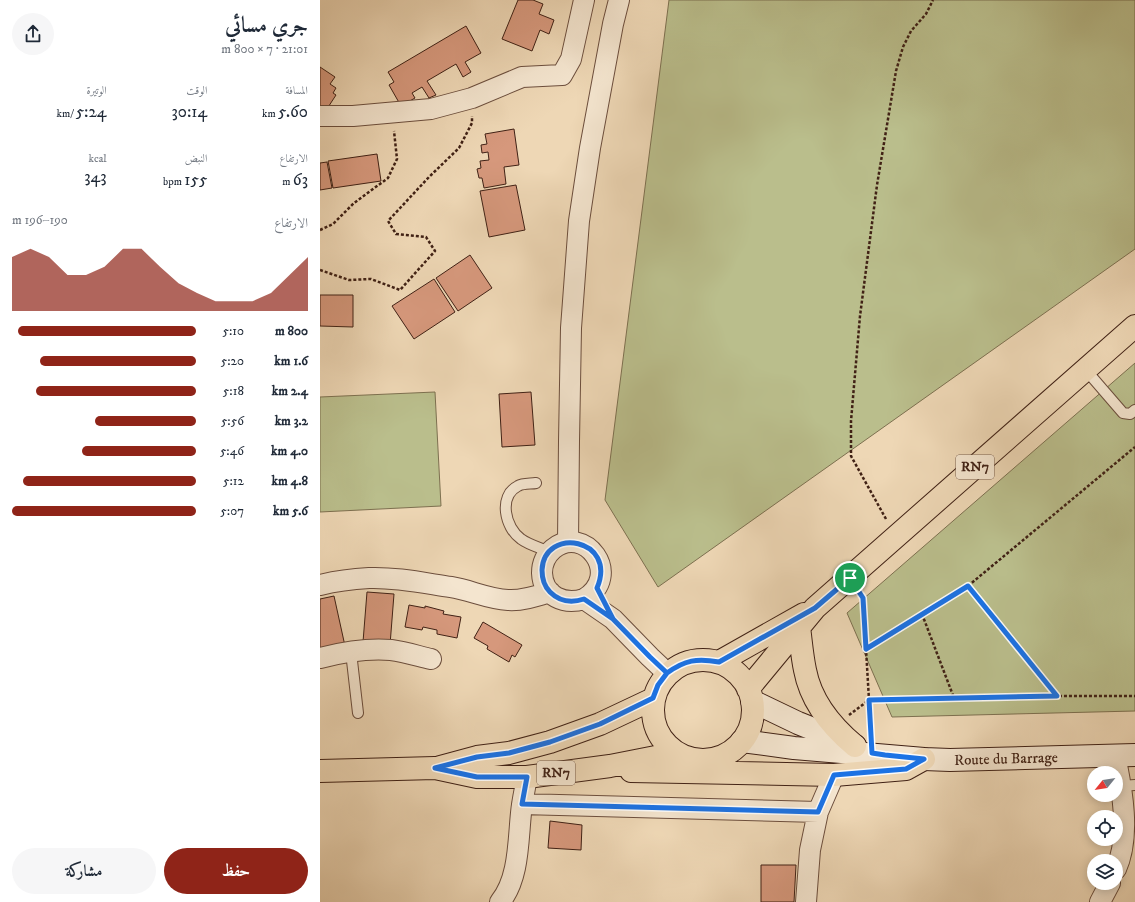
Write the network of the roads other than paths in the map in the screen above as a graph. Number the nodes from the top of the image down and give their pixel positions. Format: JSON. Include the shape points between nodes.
{"nodes":[{"id":1,"x":584,"y":0,"type":"edge"},
{"id":2,"x":619,"y":0,"type":"edge"},
{"id":3,"x":320,"y":116,"type":"edge"},
{"id":4,"x":1135,"y":326,"type":"edge"},
{"id":5,"x":1085,"y":369,"type":"junction"},
{"id":6,"x":1135,"y":410,"type":"edge"},
{"id":7,"x":536,"y":483,"type":"dead end"},
{"id":8,"x":568,"y":542,"type":"junction"},
{"id":9,"x":550,"y":552,"type":"junction"},
{"id":10,"x":320,"y":585,"type":"edge"},
{"id":11,"x":550,"y":592,"type":"junction"},
{"id":12,"x":591,"y":594,"type":"junction"},
{"id":13,"x":815,"y":608,"type":"junction"},
{"id":14,"x":799,"y":627,"type":"junction"},
{"id":15,"x":351,"y":652,"type":"junction"},
{"id":16,"x":320,"y":658,"type":"edge"},
{"id":17,"x":431,"y":659,"type":"dead end"},
{"id":18,"x":719,"y":662,"type":"junction"},
{"id":19,"x":667,"y":673,"type":"junction"},
{"id":20,"x":750,"y":695,"type":"junction"},
{"id":21,"x":653,"y":698,"type":"junction"},
{"id":22,"x":358,"y":713,"type":"dead end"},
{"id":23,"x":742,"y":741,"type":"junction"},
{"id":24,"x":868,"y":751,"type":"junction"},
{"id":25,"x":676,"y":753,"type":"junction"},
{"id":26,"x":1125,"y":755,"type":"edge"},
{"id":27,"x":924,"y":759,"type":"junction"},
{"id":28,"x":435,"y":768,"type":"junction"},
{"id":29,"x":574,"y":770,"type":"junction"},
{"id":30,"x":320,"y":771,"type":"edge"},
{"id":31,"x":834,"y":775,"type":"junction"},
{"id":32,"x":527,"y":777,"type":"junction"},
{"id":33,"x":1128,"y":786,"type":"edge"},
{"id":34,"x":522,"y":804,"type":"junction"},
{"id":35,"x":818,"y":812,"type":"junction"},
{"id":36,"x":1120,"y":854,"type":"edge"},
{"id":37,"x":1106,"y":890,"type":"edge"},
{"id":38,"x":500,"y":902,"type":"edge"},
{"id":39,"x":806,"y":902,"type":"edge"},
{"id":40,"x":1100,"y":902,"type":"edge"}],
"edges":[{"from":1,"to":3,"type":"street","via":[[571,59],[562,75],[522,77],[472,98],[431,109],[352,116]]},
{"from":2,"to":8,"type":"street","via":[[590,148],[580,221],[571,328]]},
{"from":4,"to":5,"type":"main road","number":"RN7"},
{"from":5,"to":6,"type":"lane","via":[[1123,413],[1130,414]]},
{"from":5,"to":13,"type":"main road","number":"RN7"},
{"from":7,"to":9,"type":"lane","via":[[519,485],[511,490],[506,502],[506,515],[520,539]]},
{"from":8,"to":9,"type":"street"},
{"from":8,"to":12,"type":"street","via":[[587,546],[599,560],[601,579]]},
{"from":9,"to":11,"type":"street","via":[[542,572],[545,585]]},
{"from":10,"to":11,"type":"street","via":[[369,578],[402,580],[454,587],[509,601]]},
{"from":11,"to":12,"type":"street","via":[[557,598],[575,602]]},
{"from":12,"to":19,"type":"street"},
{"from":13,"to":14,"type":"main road","number":"RN7"},
{"from":13,"to":18,"type":"main road","number":"RN7"},
{"from":14,"to":20,"type":"main road","number":"RN7"},
{"from":14,"to":24,"type":"main road","via":[[805,671],[812,695],[834,727]]},
{"from":15,"to":16,"type":"street"},
{"from":15,"to":17,"type":"street","via":[[392,650]]},
{"from":15,"to":22,"type":"lane"},
{"from":18,"to":19,"type":"main road","number":"RN7","via":[[692,660],[678,665]]},
{"from":18,"to":20,"type":"main road","number":"RN7","via":[[741,677]]},
{"from":19,"to":21,"type":"main road","number":"RN7"},
{"from":20,"to":23,"type":"main road","number":"RN7","via":[[753,715]]},
{"from":20,"to":24,"type":"main road","name":"Route du Barrage","via":[[798,722]]},
{"from":21,"to":25,"type":"main road","number":"RN7","via":[[652,713],[656,729],[664,743]]},
{"from":21,"to":28,"type":"main road","number":"RN7","via":[[600,724],[550,742]]},
{"from":23,"to":24,"type":"main road","name":"Route du Barrage","via":[[794,748]]},
{"from":23,"to":25,"type":"main road","number":"RN7","via":[[732,751],[705,760],[690,759]]},
{"from":24,"to":27,"type":"main road","name":"Route du Barrage"},
{"from":25,"to":29,"type":"main road","number":"RN7"},
{"from":26,"to":27,"type":"main road","name":"Route du Barrage"},
{"from":26,"to":33,"type":"street"},
{"from":27,"to":31,"type":"main road","via":[[906,769]]},
{"from":28,"to":30,"type":"main road","number":"RN7"},
{"from":28,"to":32,"type":"main road","number":"RN7","via":[[477,777]]},
{"from":29,"to":31,"type":"main road"},
{"from":29,"to":32,"type":"main road","number":"RN7"},
{"from":31,"to":35,"type":"street"},
{"from":32,"to":34,"type":"street"},
{"from":33,"to":36,"type":"street"},
{"from":34,"to":35,"type":"street"},
{"from":34,"to":38,"type":"street","via":[[511,884]]},
{"from":35,"to":39,"type":"street","via":[[810,850]]},
{"from":37,"to":40,"type":"street"}]}
